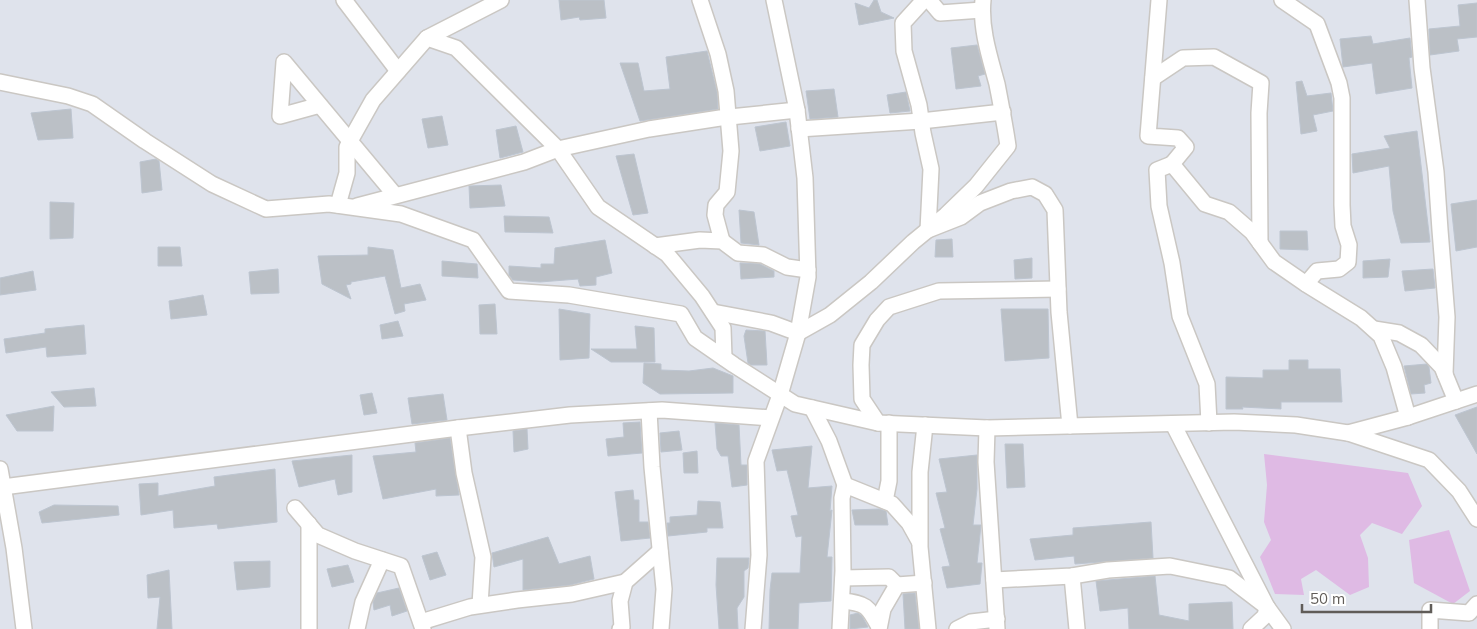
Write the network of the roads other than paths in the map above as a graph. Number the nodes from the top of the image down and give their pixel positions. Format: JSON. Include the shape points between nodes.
{"nodes":[{"id":1,"x":344,"y":0,"type":"edge"},
{"id":2,"x":501,"y":0,"type":"edge"},
{"id":3,"x":700,"y":0,"type":"edge"},
{"id":4,"x":774,"y":0,"type":"edge"},
{"id":5,"x":924,"y":0,"type":"edge"},
{"id":6,"x":929,"y":0,"type":"edge"},
{"id":7,"x":1159,"y":0,"type":"edge"},
{"id":8,"x":1282,"y":0,"type":"edge"},
{"id":9,"x":1417,"y":0,"type":"edge"},
{"id":10,"x":983,"y":5,"type":"edge"},
{"id":11,"x":427,"y":38,"type":"junction"},
{"id":12,"x":398,"y":71,"type":"junction"},
{"id":13,"x":1153,"y":78,"type":"junction"},
{"id":14,"x":0,"y":82,"type":"edge"},
{"id":15,"x":320,"y":105,"type":"dead end"},
{"id":16,"x":797,"y":110,"type":"junction"},
{"id":17,"x":1003,"y":112,"type":"junction"},
{"id":18,"x":728,"y":117,"type":"junction"},
{"id":19,"x":921,"y":121,"type":"junction"},
{"id":20,"x":799,"y":129,"type":"junction"},
{"id":21,"x":350,"y":141,"type":"junction"},
{"id":22,"x":558,"y":149,"type":"junction"},
{"id":23,"x":1172,"y":164,"type":"junction"},
{"id":24,"x":395,"y":195,"type":"junction"},
{"id":25,"x":338,"y":205,"type":"junction"},
{"id":26,"x":355,"y":207,"type":"junction"},
{"id":27,"x":928,"y":230,"type":"junction"},
{"id":28,"x":722,"y":241,"type":"junction"},
{"id":29,"x":1260,"y":243,"type":"junction"},
{"id":30,"x":655,"y":246,"type":"junction"},
{"id":31,"x":808,"y":270,"type":"junction"},
{"id":32,"x":1306,"y":284,"type":"junction"},
{"id":33,"x":1058,"y":289,"type":"junction"},
{"id":34,"x":713,"y":312,"type":"junction"},
{"id":35,"x":1374,"y":329,"type":"junction"},
{"id":36,"x":798,"y":333,"type":"junction"},
{"id":37,"x":724,"y":358,"type":"junction"},
{"id":38,"x":1445,"y":374,"type":"junction"},
{"id":39,"x":1477,"y":394,"type":"edge"},
{"id":40,"x":780,"y":395,"type":"junction"},
{"id":41,"x":1456,"y":401,"type":"junction"},
{"id":42,"x":812,"y":408,"type":"junction"},
{"id":43,"x":649,"y":411,"type":"junction"},
{"id":44,"x":1408,"y":417,"type":"junction"},
{"id":45,"x":771,"y":418,"type":"junction"},
{"id":46,"x":884,"y":423,"type":"junction"},
{"id":47,"x":1210,"y":423,"type":"junction"},
{"id":48,"x":1173,"y":424,"type":"junction"},
{"id":49,"x":924,"y":425,"type":"junction"},
{"id":50,"x":1070,"y":426,"type":"junction"},
{"id":51,"x":458,"y":428,"type":"junction"},
{"id":52,"x":987,"y":428,"type":"junction"},
{"id":53,"x":1348,"y":433,"type":"junction"},
{"id":54,"x":0,"y":469,"type":"edge"},
{"id":55,"x":845,"y":486,"type":"junction"},
{"id":56,"x":3,"y":487,"type":"junction"},
{"id":57,"x":885,"y":501,"type":"junction"},
{"id":58,"x":1471,"y":502,"type":"edge"},
{"id":59,"x":295,"y":508,"type":"dead end"},
{"id":60,"x":1477,"y":519,"type":"edge"},
{"id":61,"x":309,"y":524,"type":"junction"},
{"id":62,"x":920,"y":542,"type":"junction"},
{"id":63,"x":660,"y":551,"type":"junction"},
{"id":64,"x":382,"y":560,"type":"junction"},
{"id":65,"x":1072,"y":576,"type":"junction"},
{"id":66,"x":843,"y":578,"type":"junction"},
{"id":67,"x":994,"y":580,"type":"junction"},
{"id":68,"x":625,"y":582,"type":"junction"},
{"id":69,"x":924,"y":583,"type":"junction"},
{"id":70,"x":897,"y":584,"type":"junction"},
{"id":71,"x":842,"y":601,"type":"junction"},
{"id":72,"x":1477,"y":604,"type":"edge"},
{"id":73,"x":480,"y":606,"type":"junction"},
{"id":74,"x":1267,"y":607,"type":"junction"},
{"id":75,"x":997,"y":624,"type":"edge"},
{"id":76,"x":422,"y":626,"type":"edge"},
{"id":77,"x":879,"y":628,"type":"edge"},
{"id":78,"x":24,"y":629,"type":"edge"},
{"id":79,"x":310,"y":629,"type":"edge"},
{"id":80,"x":357,"y":629,"type":"edge"},
{"id":81,"x":620,"y":629,"type":"edge"},
{"id":82,"x":660,"y":629,"type":"edge"},
{"id":83,"x":753,"y":629,"type":"edge"},
{"id":84,"x":840,"y":629,"type":"edge"},
{"id":85,"x":928,"y":629,"type":"edge"},
{"id":86,"x":957,"y":629,"type":"edge"},
{"id":87,"x":1077,"y":629,"type":"edge"},
{"id":88,"x":1251,"y":629,"type":"edge"},
{"id":89,"x":1283,"y":629,"type":"edge"},
{"id":90,"x":1430,"y":629,"type":"edge"}],
"edges":[{"from":1,"to":12,"type":"street"},
{"from":2,"to":11,"type":"street"},
{"from":3,"to":18,"type":"street","via":[[718,54]]},
{"from":4,"to":16,"type":"street"},
{"from":5,"to":19,"type":"street","via":[[903,23],[904,51],[920,105]]},
{"from":6,"to":10,"type":"street","via":[[940,13]]},
{"from":7,"to":13,"type":"street"},
{"from":8,"to":32,"type":"street","via":[[1317,24],[1342,98],[1342,205],[1343,226],[1349,244],[1348,262],[1339,269],[1316,271]]},
{"from":9,"to":38,"type":"street","via":[[1436,172],[1447,317]]},
{"from":10,"to":17,"type":"street","via":[[988,49]]},
{"from":11,"to":12,"type":"street"},
{"from":11,"to":22,"type":"street","via":[[456,48]]},
{"from":12,"to":21,"type":"street","via":[[373,100]]},
{"from":13,"to":23,"type":"street","via":[[1148,136],[1178,138],[1186,147]]},
{"from":13,"to":29,"type":"street","via":[[1183,58],[1214,57],[1261,83]]},
{"from":14,"to":25,"type":"street","via":[[92,104],[212,184],[266,209]]},
{"from":15,"to":21,"type":"street"},
{"from":16,"to":18,"type":"street"},
{"from":16,"to":20,"type":"street"},
{"from":17,"to":19,"type":"street"},
{"from":17,"to":27,"type":"street","via":[[1008,146],[976,186]]},
{"from":18,"to":22,"type":"street"},
{"from":18,"to":28,"type":"street","via":[[731,151],[727,192],[716,205],[715,215]]},
{"from":19,"to":20,"type":"street"},
{"from":19,"to":27,"type":"street","via":[[931,168]]},
{"from":20,"to":31,"type":"street","via":[[805,178]]},
{"from":21,"to":24,"type":"street"},
{"from":21,"to":25,"type":"street","via":[[347,173]]},
{"from":22,"to":24,"type":"street","via":[[524,162]]},
{"from":22,"to":30,"type":"street","via":[[598,207]]},
{"from":23,"to":29,"type":"street","via":[[1205,204],[1229,212]]},
{"from":23,"to":47,"type":"street","via":[[1156,170],[1159,206],[1180,316],[1206,384]]},
{"from":24,"to":26,"type":"street"},
{"from":25,"to":26,"type":"street"},
{"from":26,"to":37,"type":"street","via":[[401,214],[473,240],[509,291],[569,295],[681,314],[695,338]]},
{"from":27,"to":33,"type":"street","via":[[1011,191],[1032,188],[1046,194],[1054,210]]},
{"from":27,"to":36,"type":"street","via":[[830,315]]},
{"from":28,"to":30,"type":"street","via":[[700,240]]},
{"from":28,"to":31,"type":"street","via":[[738,253],[762,255],[787,267]]},
{"from":29,"to":32,"type":"street","via":[[1274,262]]},
{"from":30,"to":34,"type":"street","via":[[667,254]]},
{"from":31,"to":36,"type":"street"},
{"from":32,"to":35,"type":"street","via":[[1362,318]]},
{"from":33,"to":46,"type":"street","via":[[939,291],[889,307],[862,345],[861,365],[862,399]]},
{"from":33,"to":50,"type":"street"},
{"from":34,"to":36,"type":"street","via":[[771,323]]},
{"from":34,"to":37,"type":"street","via":[[723,328]]},
{"from":35,"to":38,"type":"street","via":[[1399,333],[1421,345]]},
{"from":35,"to":44,"type":"street","via":[[1381,336],[1394,367]]},
{"from":36,"to":40,"type":"street"},
{"from":37,"to":40,"type":"street"},
{"from":38,"to":41,"type":"street"},
{"from":39,"to":41,"type":"street"},
{"from":40,"to":42,"type":"street","via":[[795,404]]},
{"from":40,"to":45,"type":"street"},
{"from":41,"to":44,"type":"street"},
{"from":42,"to":46,"type":"street"},
{"from":42,"to":55,"type":"street","via":[[829,441]]},
{"from":43,"to":45,"type":"street"},
{"from":43,"to":51,"type":"street","via":[[570,415]]},
{"from":43,"to":63,"type":"street"},
{"from":44,"to":53,"type":"street"},
{"from":45,"to":83,"type":"street","via":[[756,461],[759,556]]},
{"from":46,"to":49,"type":"street"},
{"from":46,"to":57,"type":"street","via":[[888,480]]},
{"from":47,"to":48,"type":"street"},
{"from":47,"to":53,"type":"street","via":[[1296,425]]},
{"from":48,"to":50,"type":"street"},
{"from":48,"to":74,"type":"street"},
{"from":49,"to":52,"type":"street"},
{"from":49,"to":62,"type":"street"},
{"from":50,"to":52,"type":"street"},
{"from":51,"to":56,"type":"street"},
{"from":51,"to":73,"type":"street","via":[[464,473],[483,557]]},
{"from":52,"to":67,"type":"street","via":[[986,462]]},
{"from":53,"to":58,"type":"street","via":[[1429,460]]},
{"from":54,"to":56,"type":"street"},
{"from":55,"to":57,"type":"street"},
{"from":55,"to":66,"type":"street","via":[[842,498]]},
{"from":56,"to":78,"type":"street"},
{"from":57,"to":62,"type":"street","via":[[892,504],[909,523]]},
{"from":58,"to":60,"type":"street"},
{"from":59,"to":61,"type":"street"},
{"from":61,"to":64,"type":"street","via":[[318,535]]},
{"from":61,"to":79,"type":"street"},
{"from":62,"to":69,"type":"street"},
{"from":63,"to":68,"type":"street"},
{"from":63,"to":82,"type":"street","via":[[664,589]]},
{"from":64,"to":76,"type":"street","via":[[401,566]]},
{"from":64,"to":80,"type":"street","via":[[363,602]]},
{"from":65,"to":67,"type":"street"},
{"from":65,"to":74,"type":"street","via":[[1170,566],[1229,578]]},
{"from":65,"to":87,"type":"street"},
{"from":66,"to":70,"type":"street","via":[[888,577]]},
{"from":66,"to":71,"type":"street"},
{"from":67,"to":75,"type":"street"},
{"from":68,"to":73,"type":"street","via":[[572,594]]},
{"from":68,"to":81,"type":"street","via":[[620,601]]},
{"from":69,"to":70,"type":"street"},
{"from":69,"to":85,"type":"street"},
{"from":70,"to":77,"type":"street","via":[[883,609]]},
{"from":71,"to":77,"type":"street","via":[[858,602],[871,610]]},
{"from":71,"to":84,"type":"street"},
{"from":72,"to":90,"type":"street","via":[[1469,613],[1430,610]]},
{"from":73,"to":76,"type":"street"},
{"from":74,"to":88,"type":"street","via":[[1265,616]]},
{"from":74,"to":89,"type":"street"},
{"from":75,"to":86,"type":"street","via":[[971,622]]}]}
